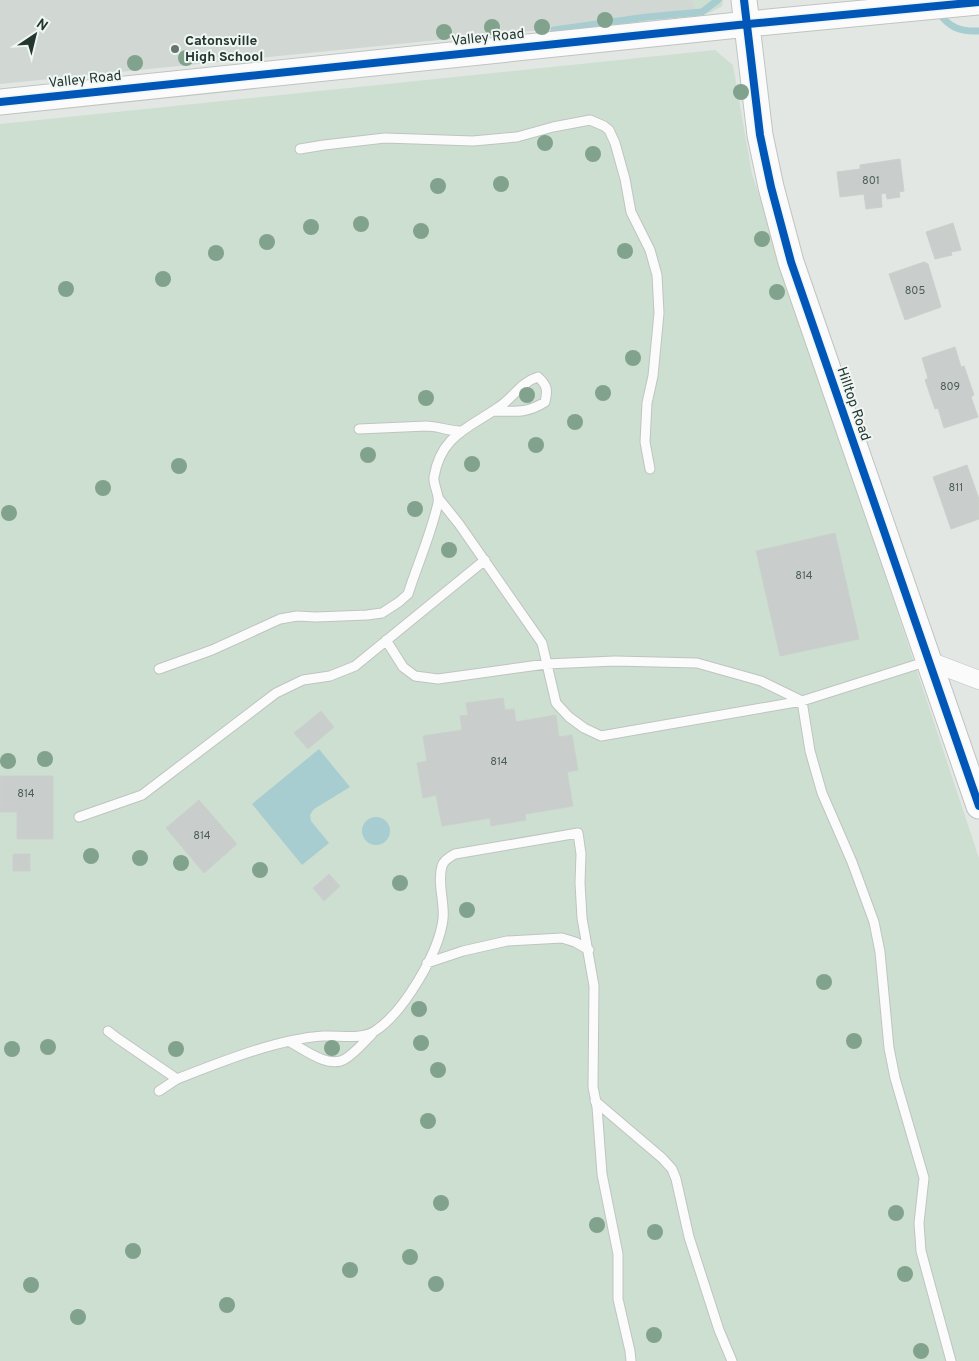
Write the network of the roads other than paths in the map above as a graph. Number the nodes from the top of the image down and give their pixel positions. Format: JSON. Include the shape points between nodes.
{"nodes":[{"id":1,"x":979,"y":2,"type":"edge"},
{"id":2,"x":746,"y":12,"type":"edge"},
{"id":3,"x":0,"y":102,"type":"edge"},
{"id":4,"x":300,"y":149,"type":"dead end"},
{"id":5,"x":493,"y":411,"type":"junction"},
{"id":6,"x":359,"y":429,"type":"dead end"},
{"id":7,"x":462,"y":430,"type":"junction"},
{"id":8,"x":650,"y":469,"type":"dead end"},
{"id":9,"x":439,"y":499,"type":"junction"},
{"id":10,"x":485,"y":560,"type":"junction"},
{"id":11,"x":386,"y":640,"type":"junction"},
{"id":12,"x":928,"y":661,"type":"junction"},
{"id":13,"x":546,"y":664,"type":"junction"},
{"id":14,"x":160,"y":669,"type":"dead end"},
{"id":15,"x":979,"y":680,"type":"edge"},
{"id":16,"x":802,"y":700,"type":"junction"},
{"id":17,"x":979,"y":806,"type":"edge"},
{"id":18,"x":79,"y":817,"type":"dead end"},
{"id":19,"x":589,"y":950,"type":"junction"},
{"id":20,"x":427,"y":963,"type":"junction"},
{"id":21,"x":108,"y":1030,"type":"dead end"},
{"id":22,"x":374,"y":1032,"type":"junction"},
{"id":23,"x":290,"y":1042,"type":"junction"},
{"id":24,"x":177,"y":1079,"type":"junction"},
{"id":25,"x":159,"y":1091,"type":"dead end"},
{"id":26,"x":596,"y":1101,"type":"junction"},
{"id":27,"x":631,"y":1361,"type":"edge"},
{"id":28,"x":732,"y":1361,"type":"edge"},
{"id":29,"x":952,"y":1361,"type":"edge"}],
"edges":[{"from":1,"to":2,"type":"street","name":"Valley Road","via":[[917,8]]},
{"from":2,"to":3,"type":"street","name":"Valley Road"},
{"from":2,"to":12,"type":"street","name":"Hilltop Road","via":[[760,134],[791,262]]},
{"from":4,"to":8,"type":"lane","via":[[385,138],[474,141],[517,137],[590,120],[604,126],[615,143],[631,212],[650,250],[657,275],[658,323],[645,442]]},
{"from":5,"to":5,"type":"lane","via":[[529,380],[538,377],[545,382],[548,391],[545,402],[535,408]]},
{"from":5,"to":7,"type":"lane"},
{"from":6,"to":7,"type":"lane","via":[[426,426]]},
{"from":7,"to":9,"type":"lane","via":[[448,444],[436,466],[434,481]]},
{"from":9,"to":10,"type":"lane"},
{"from":9,"to":14,"type":"lane","via":[[408,594],[382,613],[280,619]]},
{"from":10,"to":11,"type":"lane"},
{"from":10,"to":13,"type":"lane","via":[[542,643]]},
{"from":11,"to":13,"type":"lane","via":[[403,667],[414,676],[438,679]]},
{"from":11,"to":18,"type":"lane","via":[[355,666],[330,676],[303,680],[276,693],[142,795]]},
{"from":12,"to":15,"type":"street"},
{"from":12,"to":16,"type":"lane"},
{"from":12,"to":17,"type":"street","name":"Hilltop Road"},
{"from":13,"to":16,"type":"lane","via":[[615,661],[697,663],[761,680]]},
{"from":13,"to":16,"type":"lane","via":[[556,703],[584,728],[602,736]]},
{"from":16,"to":29,"type":"lane","via":[[810,751],[822,793],[874,922],[894,1078],[924,1178],[919,1223],[921,1251]]},
{"from":19,"to":20,"type":"lane","via":[[562,938],[507,942]]},
{"from":19,"to":20,"type":"lane","via":[[582,918],[578,834],[455,854],[446,859],[442,867],[441,887],[443,920]]},
{"from":19,"to":26,"type":"lane","via":[[594,986],[592,1060]]},
{"from":20,"to":22,"type":"lane","via":[[404,1002]]},
{"from":21,"to":24,"type":"lane"},
{"from":22,"to":23,"type":"lane"},
{"from":22,"to":23,"type":"lane","via":[[344,1060],[334,1062]]},
{"from":23,"to":24,"type":"lane"},
{"from":24,"to":25,"type":"lane"},
{"from":26,"to":27,"type":"lane","via":[[602,1174],[618,1254],[618,1299]]},
{"from":26,"to":28,"type":"lane","via":[[672,1169],[689,1237]]}]}
